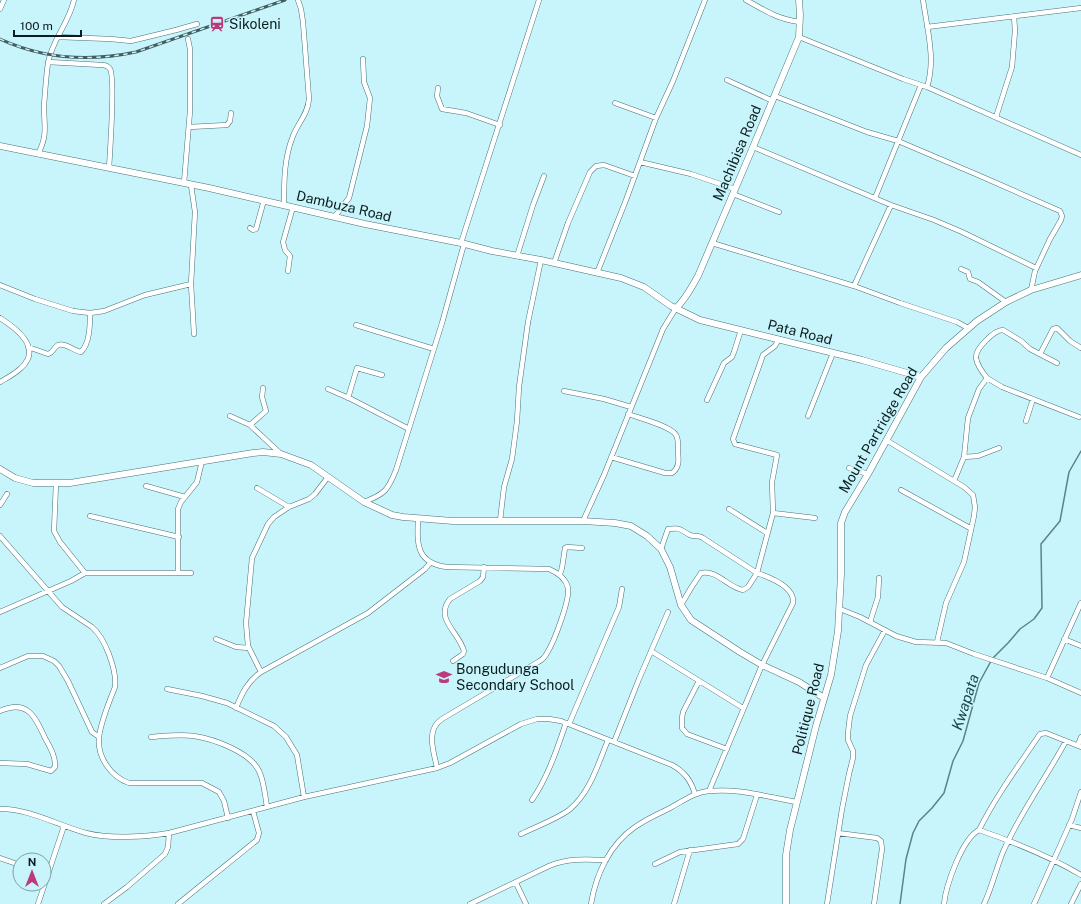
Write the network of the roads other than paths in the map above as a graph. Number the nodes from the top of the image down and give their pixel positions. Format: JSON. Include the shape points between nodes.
{"nodes":[{"id":1,"x":4,"y":0,"type":"edge"},
{"id":2,"x":74,"y":0,"type":"edge"},
{"id":3,"x":298,"y":0,"type":"edge"},
{"id":4,"x":539,"y":0,"type":"edge"},
{"id":5,"x":705,"y":0,"type":"edge"},
{"id":6,"x":746,"y":0,"type":"edge"},
{"id":7,"x":799,"y":0,"type":"edge"},
{"id":8,"x":923,"y":0,"type":"edge"},
{"id":9,"x":756,"y":2,"type":"edge"},
{"id":10,"x":1081,"y":8,"type":"edge"},
{"id":11,"x":0,"y":9,"type":"edge"},
{"id":12,"x":1014,"y":16,"type":"junction"},
{"id":13,"x":800,"y":22,"type":"junction"},
{"id":14,"x":197,"y":24,"type":"dead end"},
{"id":15,"x":927,"y":27,"type":"junction"},
{"id":16,"x":58,"y":37,"type":"junction"},
{"id":17,"x":799,"y":37,"type":"junction"},
{"id":18,"x":188,"y":39,"type":"dead end"},
{"id":19,"x":363,"y":59,"type":"dead end"},
{"id":20,"x":48,"y":62,"type":"junction"},
{"id":21,"x":727,"y":80,"type":"dead end"},
{"id":22,"x":921,"y":85,"type":"junction"},
{"id":23,"x":927,"y":87,"type":"junction"},
{"id":24,"x":438,"y":88,"type":"dead end"},
{"id":25,"x":774,"y":98,"type":"junction"},
{"id":26,"x":616,"y":103,"type":"dead end"},
{"id":27,"x":231,"y":113,"type":"dead end"},
{"id":28,"x":996,"y":117,"type":"junction"},
{"id":29,"x":656,"y":118,"type":"junction"},
{"id":30,"x":500,"y":125,"type":"junction"},
{"id":31,"x":189,"y":127,"type":"junction"},
{"id":32,"x":898,"y":141,"type":"junction"},
{"id":33,"x":0,"y":146,"type":"edge"},
{"id":34,"x":753,"y":147,"type":"junction"},
{"id":35,"x":38,"y":154,"type":"junction"},
{"id":36,"x":1081,"y":155,"type":"edge"},
{"id":37,"x":640,"y":162,"type":"junction"},
{"id":38,"x":109,"y":168,"type":"junction"},
{"id":39,"x":544,"y":176,"type":"dead end"},
{"id":40,"x":635,"y":176,"type":"junction"},
{"id":41,"x":184,"y":183,"type":"junction"},
{"id":42,"x":191,"y":185,"type":"junction"},
{"id":43,"x":734,"y":191,"type":"junction"},
{"id":44,"x":875,"y":198,"type":"junction"},
{"id":45,"x":264,"y":200,"type":"junction"},
{"id":46,"x":284,"y":205,"type":"junction"},
{"id":47,"x":891,"y":205,"type":"junction"},
{"id":48,"x":293,"y":207,"type":"junction"},
{"id":49,"x":779,"y":212,"type":"dead end"},
{"id":50,"x":335,"y":216,"type":"junction"},
{"id":51,"x":250,"y":228,"type":"dead end"},
{"id":52,"x":712,"y":243,"type":"junction"},
{"id":53,"x":463,"y":244,"type":"junction"},
{"id":54,"x":517,"y":256,"type":"junction"},
{"id":55,"x":541,"y":260,"type":"junction"},
{"id":56,"x":554,"y":263,"type":"junction"},
{"id":57,"x":1036,"y":268,"type":"junction"},
{"id":58,"x":961,"y":269,"type":"dead end"},
{"id":59,"x":288,"y":271,"type":"dead end"},
{"id":60,"x":597,"y":273,"type":"junction"},
{"id":61,"x":1081,"y":275,"type":"edge"},
{"id":62,"x":191,"y":284,"type":"junction"},
{"id":63,"x":0,"y":285,"type":"edge"},
{"id":64,"x":854,"y":286,"type":"junction"},
{"id":65,"x":1031,"y":290,"type":"junction"},
{"id":66,"x":1006,"y":302,"type":"junction"},
{"id":67,"x":676,"y":308,"type":"junction"},
{"id":68,"x":90,"y":313,"type":"junction"},
{"id":69,"x":0,"y":318,"type":"edge"},
{"id":70,"x":356,"y":325,"type":"dead end"},
{"id":71,"x":968,"y":328,"type":"junction"},
{"id":72,"x":741,"y":330,"type":"junction"},
{"id":73,"x":194,"y":334,"type":"dead end"},
{"id":74,"x":779,"y":339,"type":"junction"},
{"id":75,"x":28,"y":347,"type":"junction"},
{"id":76,"x":1081,"y":348,"type":"edge"},
{"id":77,"x":434,"y":349,"type":"junction"},
{"id":78,"x":833,"y":353,"type":"junction"},
{"id":79,"x":1040,"y":354,"type":"junction"},
{"id":80,"x":1057,"y":364,"type":"dead end"},
{"id":81,"x":382,"y":375,"type":"dead end"},
{"id":82,"x":921,"y":377,"type":"junction"},
{"id":83,"x":987,"y":378,"type":"junction"},
{"id":84,"x":0,"y":382,"type":"edge"},
{"id":85,"x":263,"y":388,"type":"dead end"},
{"id":86,"x":328,"y":389,"type":"dead end"},
{"id":87,"x":564,"y":391,"type":"dead end"},
{"id":88,"x":348,"y":398,"type":"junction"},
{"id":89,"x":1033,"y":399,"type":"junction"},
{"id":90,"x":707,"y":400,"type":"dead end"},
{"id":91,"x":631,"y":407,"type":"junction"},
{"id":92,"x":628,"y":414,"type":"junction"},
{"id":93,"x":230,"y":416,"type":"dead end"},
{"id":94,"x":808,"y":416,"type":"dead end"},
{"id":95,"x":1079,"y":417,"type":"dead end"},
{"id":96,"x":1026,"y":420,"type":"dead end"},
{"id":97,"x":250,"y":425,"type":"junction"},
{"id":98,"x":409,"y":429,"type":"junction"},
{"id":99,"x":886,"y":440,"type":"junction"},
{"id":100,"x":999,"y":448,"type":"dead end"},
{"id":101,"x":281,"y":454,"type":"junction"},
{"id":102,"x":611,"y":457,"type":"junction"},
{"id":103,"x":964,"y":457,"type":"junction"},
{"id":104,"x":202,"y":461,"type":"junction"},
{"id":105,"x":849,"y":468,"type":"dead end"},
{"id":106,"x":0,"y":469,"type":"edge"},
{"id":107,"x":868,"y":474,"type":"junction"},
{"id":108,"x":328,"y":477,"type":"junction"},
{"id":109,"x":954,"y":481,"type":"junction"},
{"id":110,"x":56,"y":483,"type":"junction"},
{"id":111,"x":146,"y":486,"type":"dead end"},
{"id":112,"x":257,"y":488,"type":"dead end"},
{"id":113,"x":901,"y":490,"type":"dead end"},
{"id":114,"x":7,"y":494,"type":"dead end"},
{"id":115,"x":185,"y":497,"type":"junction"},
{"id":116,"x":364,"y":502,"type":"junction"},
{"id":117,"x":0,"y":505,"type":"edge"},
{"id":118,"x":289,"y":507,"type":"junction"},
{"id":119,"x":730,"y":509,"type":"dead end"},
{"id":120,"x":773,"y":513,"type":"junction"},
{"id":121,"x":90,"y":516,"type":"dead end"},
{"id":122,"x":842,"y":517,"type":"joint"},
{"id":123,"x":815,"y":518,"type":"dead end"},
{"id":124,"x":418,"y":519,"type":"junction"},
{"id":125,"x":500,"y":521,"type":"junction"},
{"id":126,"x":583,"y":522,"type":"junction"},
{"id":127,"x":970,"y":528,"type":"junction"},
{"id":128,"x":767,"y":533,"type":"junction"},
{"id":129,"x":0,"y":536,"type":"edge"},
{"id":130,"x":178,"y":537,"type":"junction"},
{"id":131,"x":582,"y":548,"type":"dead end"},
{"id":132,"x":661,"y":549,"type":"junction"},
{"id":133,"x":431,"y":562,"type":"junction"},
{"id":134,"x":484,"y":567,"type":"junction"},
{"id":135,"x":86,"y":573,"type":"junction"},
{"id":136,"x":178,"y":573,"type":"junction"},
{"id":137,"x":191,"y":573,"type":"dead end"},
{"id":138,"x":757,"y":573,"type":"junction"},
{"id":139,"x":560,"y":574,"type":"junction"},
{"id":140,"x":879,"y":578,"type":"dead end"},
{"id":141,"x":622,"y":589,"type":"dead end"},
{"id":142,"x":48,"y":590,"type":"junction"},
{"id":143,"x":1081,"y":603,"type":"edge"},
{"id":144,"x":681,"y":605,"type":"junction"},
{"id":145,"x":840,"y":609,"type":"junction"},
{"id":146,"x":0,"y":612,"type":"edge"},
{"id":147,"x":668,"y":612,"type":"dead end"},
{"id":148,"x":870,"y":622,"type":"junction"},
{"id":149,"x":885,"y":630,"type":"junction"},
{"id":150,"x":216,"y":639,"type":"dead end"},
{"id":151,"x":1064,"y":639,"type":"junction"},
{"id":152,"x":937,"y":642,"type":"junction"},
{"id":153,"x":1081,"y":646,"type":"edge"},
{"id":154,"x":249,"y":648,"type":"junction"},
{"id":155,"x":651,"y":651,"type":"junction"},
{"id":156,"x":453,"y":661,"type":"dead end"},
{"id":157,"x":762,"y":665,"type":"junction"},
{"id":158,"x":0,"y":668,"type":"edge"},
{"id":159,"x":261,"y":672,"type":"junction"},
{"id":160,"x":1047,"y":678,"type":"junction"},
{"id":161,"x":698,"y":681,"type":"junction"},
{"id":162,"x":167,"y":689,"type":"dead end"},
{"id":163,"x":1081,"y":693,"type":"edge"},
{"id":164,"x":824,"y":698,"type":"junction"},
{"id":165,"x":236,"y":708,"type":"junction"},
{"id":166,"x":743,"y":708,"type":"junction"},
{"id":167,"x":0,"y":711,"type":"edge"},
{"id":168,"x":568,"y":723,"type":"junction"},
{"id":169,"x":99,"y":737,"type":"junction"},
{"id":170,"x":151,"y":737,"type":"dead end"},
{"id":171,"x":1081,"y":737,"type":"edge"},
{"id":172,"x":608,"y":740,"type":"junction"},
{"id":173,"x":1066,"y":741,"type":"junction"},
{"id":174,"x":614,"y":742,"type":"junction"},
{"id":175,"x":1079,"y":746,"type":"edge"},
{"id":176,"x":727,"y":749,"type":"junction"},
{"id":177,"x":0,"y":763,"type":"edge"},
{"id":178,"x":437,"y":768,"type":"junction"},
{"id":179,"x":709,"y":791,"type":"junction"},
{"id":180,"x":1081,"y":792,"type":"edge"},
{"id":181,"x":695,"y":794,"type":"junction"},
{"id":182,"x":757,"y":795,"type":"junction"},
{"id":183,"x":304,"y":797,"type":"junction"},
{"id":184,"x":532,"y":800,"type":"dead end"},
{"id":185,"x":797,"y":802,"type":"junction"},
{"id":186,"x":267,"y":807,"type":"junction"},
{"id":187,"x":0,"y":809,"type":"edge"},
{"id":188,"x":253,"y":811,"type":"junction"},
{"id":189,"x":228,"y":818,"type":"junction"},
{"id":190,"x":1069,"y":824,"type":"junction"},
{"id":191,"x":64,"y":826,"type":"junction"},
{"id":192,"x":1081,"y":828,"type":"edge"},
{"id":193,"x":979,"y":830,"type":"junction"},
{"id":194,"x":169,"y":833,"type":"junction"},
{"id":195,"x":838,"y":833,"type":"junction"},
{"id":196,"x":521,"y":834,"type":"dead end"},
{"id":197,"x":1009,"y":841,"type":"junction"},
{"id":198,"x":690,"y":850,"type":"junction"},
{"id":199,"x":0,"y":858,"type":"edge"},
{"id":200,"x":52,"y":858,"type":"edge"},
{"id":201,"x":606,"y":860,"type":"junction"},
{"id":202,"x":1053,"y":860,"type":"junction"},
{"id":203,"x":12,"y":862,"type":"edge"},
{"id":204,"x":655,"y":864,"type":"dead end"},
{"id":205,"x":1081,"y":875,"type":"edge"},
{"id":206,"x":516,"y":883,"type":"junction"},
{"id":207,"x":1081,"y":884,"type":"edge"},
{"id":208,"x":41,"y":892,"type":"edge"},
{"id":209,"x":38,"y":904,"type":"edge"},
{"id":210,"x":104,"y":904,"type":"edge"},
{"id":211,"x":178,"y":904,"type":"edge"},
{"id":212,"x":470,"y":904,"type":"edge"},
{"id":213,"x":526,"y":904,"type":"edge"},
{"id":214,"x":591,"y":904,"type":"edge"},
{"id":215,"x":674,"y":904,"type":"edge"},
{"id":216,"x":786,"y":904,"type":"edge"},
{"id":217,"x":827,"y":904,"type":"edge"},
{"id":218,"x":874,"y":904,"type":"edge"},
{"id":219,"x":944,"y":904,"type":"edge"},
{"id":220,"x":984,"y":904,"type":"edge"},
{"id":221,"x":1034,"y":904,"type":"edge"},
{"id":222,"x":1072,"y":904,"type":"edge"}],
"edges":[{"from":1,"to":11,"type":"street"},
{"from":2,"to":16,"type":"street","via":[[68,19]]},
{"from":3,"to":46,"type":"street","via":[[302,13],[310,99],[288,151]]},
{"from":4,"to":30,"type":"street"},
{"from":5,"to":29,"type":"street"},
{"from":6,"to":9,"type":"street"},
{"from":7,"to":13,"type":"street","name":"Machibisa Road"},
{"from":8,"to":15,"type":"street"},
{"from":9,"to":13,"type":"street","via":[[780,19]]},
{"from":10,"to":12,"type":"street"},
{"from":12,"to":15,"type":"street"},
{"from":12,"to":28,"type":"street","via":[[1012,67]]},
{"from":13,"to":17,"type":"street","name":"Machibisa Road"},
{"from":14,"to":16,"type":"street","via":[[131,41]]},
{"from":15,"to":23,"type":"street","via":[[930,64]]},
{"from":16,"to":20,"type":"street"},
{"from":17,"to":22,"type":"street"},
{"from":17,"to":25,"type":"street","name":"Machibisa Road"},
{"from":18,"to":31,"type":"street"},
{"from":19,"to":50,"type":"street","via":[[364,82],[370,98],[367,126],[348,202]]},
{"from":20,"to":35,"type":"street","via":[[44,106],[45,136]]},
{"from":20,"to":38,"type":"street","via":[[102,64],[110,70]]},
{"from":21,"to":25,"type":"street"},
{"from":22,"to":23,"type":"street"},
{"from":22,"to":32,"type":"street"},
{"from":23,"to":28,"type":"street"},
{"from":24,"to":30,"type":"street","via":[[437,96],[442,109],[466,113]]},
{"from":25,"to":32,"type":"street"},
{"from":25,"to":34,"type":"street","name":"Machibisa Road"},
{"from":26,"to":29,"type":"street"},
{"from":27,"to":31,"type":"street","via":[[227,125]]},
{"from":28,"to":36,"type":"street"},
{"from":29,"to":37,"type":"street"},
{"from":30,"to":53,"type":"street"},
{"from":31,"to":41,"type":"street"},
{"from":32,"to":44,"type":"street"},
{"from":32,"to":57,"type":"street","via":[[1060,212],[1061,220]]},
{"from":33,"to":35,"type":"street","name":"Dambuza Road"},
{"from":34,"to":43,"type":"street","name":"Machibisa Road"},
{"from":34,"to":44,"type":"street"},
{"from":35,"to":38,"type":"street","name":"Dambuza Road"},
{"from":37,"to":40,"type":"street"},
{"from":37,"to":43,"type":"street","via":[[692,174]]},
{"from":38,"to":41,"type":"street","name":"Dambuza Road"},
{"from":39,"to":54,"type":"street"},
{"from":40,"to":56,"type":"street","via":[[604,165],[596,166],[590,172]]},
{"from":40,"to":60,"type":"street"},
{"from":41,"to":42,"type":"street","name":"Dambuza Road"},
{"from":42,"to":45,"type":"street","name":"Dambuza Road"},
{"from":42,"to":62,"type":"street","via":[[196,218]]},
{"from":43,"to":49,"type":"street"},
{"from":43,"to":52,"type":"street","name":"Machibisa Road"},
{"from":44,"to":47,"type":"street"},
{"from":45,"to":46,"type":"street","name":"Dambuza Road"},
{"from":45,"to":51,"type":"street","via":[[256,229]]},
{"from":46,"to":48,"type":"street","name":"Dambuza Road"},
{"from":47,"to":57,"type":"street","via":[[955,229]]},
{"from":47,"to":64,"type":"street"},
{"from":48,"to":50,"type":"street","name":"Dambuza Road"},
{"from":48,"to":59,"type":"street","via":[[283,242],[290,256]]},
{"from":50,"to":53,"type":"street","name":"Dambuza Road"},
{"from":52,"to":64,"type":"street"},
{"from":52,"to":67,"type":"street","name":"Machibisa Road","via":[[689,293]]},
{"from":53,"to":54,"type":"street","name":"Dambuza Road"},
{"from":53,"to":77,"type":"street","via":[[462,258]]},
{"from":54,"to":55,"type":"street","name":"Dambuza Road"},
{"from":55,"to":56,"type":"street","name":"Dambuza Road"},
{"from":55,"to":125,"type":"street","via":[[528,322],[512,459],[504,487]]},
{"from":56,"to":60,"type":"street","name":"Dambuza Road"},
{"from":57,"to":65,"type":"street"},
{"from":58,"to":66,"type":"street","via":[[968,272],[970,279]]},
{"from":60,"to":67,"type":"street","name":"Dambuza Road","via":[[640,285]]},
{"from":61,"to":65,"type":"street","name":"Mount Partridge Road"},
{"from":62,"to":68,"type":"street","via":[[145,295],[104,311]]},
{"from":62,"to":73,"type":"street"},
{"from":63,"to":68,"type":"street","via":[[73,311]]},
{"from":64,"to":71,"type":"street"},
{"from":65,"to":66,"type":"street","name":"Mount Partridge Road"},
{"from":66,"to":71,"type":"street","name":"Mount Partridge Road"},
{"from":67,"to":72,"type":"street","name":"Pata Road","via":[[700,320]]},
{"from":67,"to":91,"type":"street","via":[[663,329]]},
{"from":68,"to":75,"type":"street","via":[[87,340],[80,352],[61,345],[48,354]]},
{"from":69,"to":75,"type":"street","via":[[20,333]]},
{"from":70,"to":77,"type":"street"},
{"from":71,"to":82,"type":"street","name":"Mount Partridge Road","via":[[946,348]]},
{"from":72,"to":74,"type":"street","name":"Pata Road"},
{"from":72,"to":90,"type":"street","via":[[732,357],[724,363]]},
{"from":74,"to":78,"type":"street","name":"Pata Road"},
{"from":74,"to":120,"type":"street","via":[[775,346],[763,355],[733,439],[734,444],[777,455],[772,482]]},
{"from":75,"to":84,"type":"street","via":[[28,357],[22,367]]},
{"from":76,"to":79,"type":"street","via":[[1055,328]]},
{"from":77,"to":98,"type":"street"},
{"from":78,"to":82,"type":"street","name":"Pata Road"},
{"from":78,"to":94,"type":"street"},
{"from":79,"to":80,"type":"street"},
{"from":79,"to":83,"type":"street","via":[[1003,330],[997,331],[976,353],[977,361]]},
{"from":81,"to":88,"type":"street","via":[[357,368]]},
{"from":82,"to":99,"type":"street","name":"Mount Partridge Road"},
{"from":83,"to":89,"type":"street"},
{"from":83,"to":103,"type":"street","via":[[979,389],[968,418]]},
{"from":85,"to":97,"type":"street","via":[[262,397],[266,411]]},
{"from":86,"to":88,"type":"street"},
{"from":87,"to":91,"type":"street"},
{"from":88,"to":98,"type":"street"},
{"from":89,"to":95,"type":"street"},
{"from":89,"to":96,"type":"street"},
{"from":91,"to":92,"type":"street"},
{"from":92,"to":102,"type":"street"},
{"from":92,"to":102,"type":"street","via":[[664,426],[675,433],[678,439],[678,464],[672,473],[665,473]]},
{"from":93,"to":97,"type":"street"},
{"from":97,"to":101,"type":"street"},
{"from":98,"to":116,"type":"street","via":[[388,489]]},
{"from":99,"to":107,"type":"street","name":"Mount Partridge Road"},
{"from":99,"to":109,"type":"street"},
{"from":100,"to":103,"type":"street","via":[[978,456]]},
{"from":101,"to":104,"type":"street","via":[[263,452]]},
{"from":101,"to":108,"type":"street","via":[[312,465]]},
{"from":102,"to":126,"type":"street"},
{"from":103,"to":109,"type":"street"},
{"from":104,"to":110,"type":"street","via":[[70,483]]},
{"from":104,"to":115,"type":"street","via":[[197,482]]},
{"from":105,"to":107,"type":"street"},
{"from":106,"to":110,"type":"street","via":[[24,481]]},
{"from":107,"to":122,"type":"street","name":"Mount Partridge Road"},
{"from":108,"to":116,"type":"street"},
{"from":108,"to":118,"type":"street","via":[[309,499]]},
{"from":109,"to":127,"type":"street","via":[[973,495],[975,507]]},
{"from":110,"to":135,"type":"street","via":[[54,530]]},
{"from":111,"to":115,"type":"street"},
{"from":112,"to":118,"type":"street"},
{"from":113,"to":127,"type":"street"},
{"from":114,"to":117,"type":"street"},
{"from":115,"to":130,"type":"street","via":[[178,510]]},
{"from":116,"to":124,"type":"street","via":[[392,515]]},
{"from":118,"to":154,"type":"street","via":[[272,518],[252,558],[246,623]]},
{"from":119,"to":128,"type":"street"},
{"from":120,"to":123,"type":"street"},
{"from":120,"to":128,"type":"street"},
{"from":121,"to":130,"type":"street"},
{"from":122,"to":145,"type":"street","name":"Politique Road"},
{"from":124,"to":125,"type":"street"},
{"from":124,"to":133,"type":"street","via":[[418,545],[422,554]]},
{"from":125,"to":126,"type":"street"},
{"from":126,"to":132,"type":"street","via":[[631,526],[648,536]]},
{"from":127,"to":152,"type":"street","via":[[964,562],[946,603]]},
{"from":128,"to":138,"type":"street"},
{"from":129,"to":142,"type":"street"},
{"from":130,"to":136,"type":"street"},
{"from":131,"to":139,"type":"street","via":[[564,548]]},
{"from":132,"to":138,"type":"street","via":[[668,529],[680,529],[691,536],[700,536]]},
{"from":132,"to":144,"type":"street","via":[[670,567]]},
{"from":133,"to":134,"type":"street","via":[[447,567]]},
{"from":133,"to":159,"type":"street","via":[[368,612]]},
{"from":134,"to":139,"type":"street","via":[[542,568]]},
{"from":134,"to":156,"type":"street","via":[[483,577],[450,599],[445,608],[445,619],[464,651]]},
{"from":135,"to":136,"type":"street"},
{"from":135,"to":142,"type":"street"},
{"from":136,"to":137,"type":"street"},
{"from":138,"to":144,"type":"street","via":[[748,587],[740,590],[707,572],[701,573]]},
{"from":138,"to":157,"type":"street","via":[[784,587],[793,598]]},
{"from":139,"to":178,"type":"street","via":[[568,586],[568,596],[565,610],[547,653],[538,662],[438,721],[432,735]]},
{"from":140,"to":148,"type":"street","via":[[878,597]]},
{"from":141,"to":168,"type":"street","via":[[619,607]]},
{"from":142,"to":146,"type":"street"},
{"from":142,"to":169,"type":"street","via":[[62,607],[96,630],[113,665],[115,687]]},
{"from":143,"to":151,"type":"street"},
{"from":144,"to":157,"type":"street","via":[[696,624]]},
{"from":145,"to":148,"type":"street"},
{"from":145,"to":164,"type":"street","name":"Politique Road","via":[[832,669]]},
{"from":147,"to":155,"type":"street"},
{"from":148,"to":149,"type":"street"},
{"from":149,"to":152,"type":"street","via":[[916,642]]},
{"from":149,"to":195,"type":"street","via":[[866,665],[850,716],[848,740],[853,758]]},
{"from":150,"to":154,"type":"street","via":[[236,647]]},
{"from":151,"to":153,"type":"street"},
{"from":151,"to":160,"type":"street"},
{"from":152,"to":160,"type":"street"},
{"from":154,"to":159,"type":"street"},
{"from":155,"to":161,"type":"street"},
{"from":155,"to":174,"type":"street"},
{"from":157,"to":164,"type":"street","via":[[799,682]]},
{"from":157,"to":166,"type":"street"},
{"from":158,"to":169,"type":"street","via":[[28,656],[43,656],[54,661],[68,681],[92,732]]},
{"from":159,"to":165,"type":"street","via":[[246,687]]},
{"from":160,"to":163,"type":"street"},
{"from":161,"to":166,"type":"street"},
{"from":161,"to":176,"type":"street","via":[[683,712],[682,728],[687,734]]},
{"from":162,"to":165,"type":"street","via":[[202,696]]},
{"from":164,"to":185,"type":"street","name":"Politique Road"},
{"from":165,"to":183,"type":"street","via":[[274,726],[286,737],[296,755]]},
{"from":166,"to":176,"type":"street"},
{"from":167,"to":177,"type":"street","via":[[18,706],[32,713],[56,765],[50,770],[27,764]]},
{"from":168,"to":172,"type":"street"},
{"from":168,"to":178,"type":"street","via":[[549,719],[526,721]]},
{"from":168,"to":184,"type":"street"},
{"from":169,"to":189,"type":"street","via":[[102,755],[109,769],[119,778],[129,783],[202,783],[219,792]]},
{"from":170,"to":186,"type":"street","via":[[206,738],[246,756],[260,772]]},
{"from":171,"to":175,"type":"street"},
{"from":172,"to":174,"type":"street"},
{"from":172,"to":196,"type":"street","via":[[591,782],[580,799],[562,814]]},
{"from":173,"to":175,"type":"street"},
{"from":173,"to":193,"type":"street","via":[[1044,733],[1040,734]]},
{"from":173,"to":197,"type":"street"},
{"from":174,"to":181,"type":"street","via":[[680,769],[690,781]]},
{"from":176,"to":179,"type":"street"},
{"from":178,"to":183,"type":"street"},
{"from":179,"to":181,"type":"street"},
{"from":179,"to":182,"type":"street","via":[[740,791]]},
{"from":180,"to":190,"type":"street"},
{"from":181,"to":201,"type":"street","via":[[634,828],[620,839]]},
{"from":182,"to":185,"type":"street"},
{"from":182,"to":198,"type":"street","via":[[741,842],[732,846]]},
{"from":183,"to":186,"type":"street"},
{"from":185,"to":216,"type":"street","name":"Politique Road","via":[[786,855]]},
{"from":186,"to":188,"type":"street"},
{"from":187,"to":191,"type":"street","via":[[23,812]]},
{"from":188,"to":189,"type":"street"},
{"from":188,"to":211,"type":"street","via":[[259,833],[257,840]]},
{"from":189,"to":194,"type":"street"},
{"from":190,"to":192,"type":"street"},
{"from":190,"to":202,"type":"street"},
{"from":191,"to":194,"type":"street","via":[[90,834],[108,836],[149,836]]},
{"from":191,"to":200,"type":"street"},
{"from":193,"to":197,"type":"street"},
{"from":193,"to":219,"type":"street","via":[[971,837],[958,859]]},
{"from":194,"to":210,"type":"street","via":[[165,854]]},
{"from":195,"to":217,"type":"street"},
{"from":195,"to":218,"type":"street","via":[[876,838],[881,841]]},
{"from":197,"to":202,"type":"street"},
{"from":197,"to":220,"type":"street"},
{"from":198,"to":204,"type":"street"},
{"from":198,"to":215,"type":"street"},
{"from":199,"to":203,"type":"street"},
{"from":201,"to":206,"type":"street","via":[[575,859],[561,862]]},
{"from":201,"to":214,"type":"street"},
{"from":202,"to":205,"type":"street"},
{"from":202,"to":221,"type":"street"},
{"from":206,"to":212,"type":"street"},
{"from":206,"to":213,"type":"street"},
{"from":207,"to":222,"type":"street"},
{"from":208,"to":209,"type":"street"}]}
